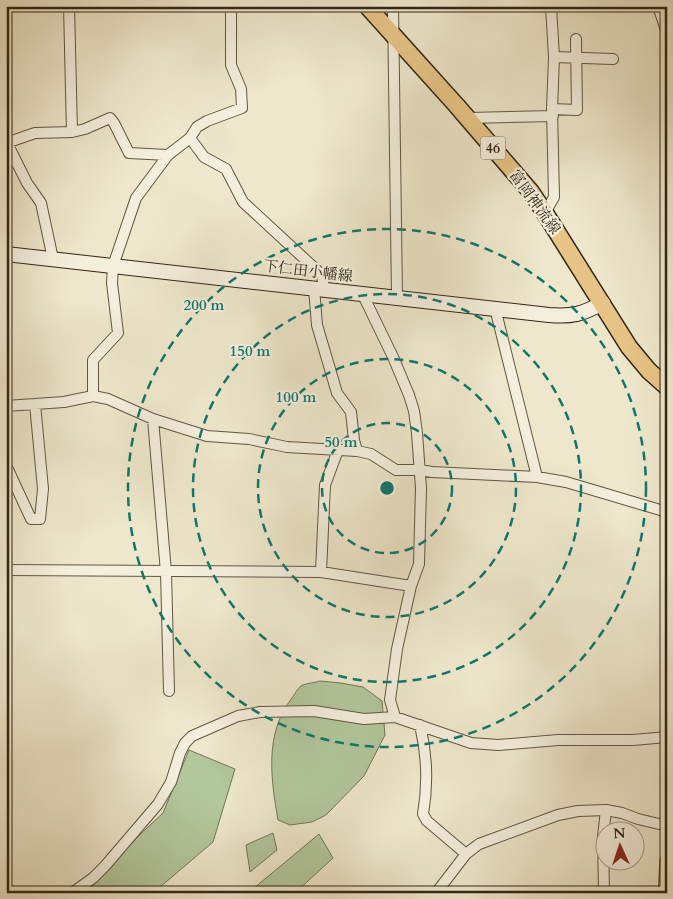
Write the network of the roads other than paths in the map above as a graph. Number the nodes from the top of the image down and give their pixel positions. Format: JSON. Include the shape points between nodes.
{"nodes":[{"id":1,"x":69,"y":6,"type":"edge"},
{"id":2,"x":231,"y":6,"type":"edge"},
{"id":3,"x":367,"y":6,"type":"edge"},
{"id":4,"x":393,"y":6,"type":"edge"},
{"id":5,"x":551,"y":6,"type":"edge"},
{"id":6,"x":658,"y":6,"type":"edge"},
{"id":7,"x":393,"y":34,"type":"junction"},
{"id":8,"x":667,"y":34,"type":"edge"},
{"id":9,"x":576,"y":39,"type":"dead end"},
{"id":10,"x":576,"y":57,"type":"junction"},
{"id":11,"x":554,"y":58,"type":"junction"},
{"id":12,"x":612,"y":59,"type":"dead end"},
{"id":13,"x":553,"y":113,"type":"junction"},
{"id":14,"x":468,"y":118,"type":"junction"},
{"id":15,"x":72,"y":132,"type":"junction"},
{"id":16,"x":190,"y":138,"type":"junction"},
{"id":17,"x":7,"y":143,"type":"edge"},
{"id":18,"x":168,"y":155,"type":"junction"},
{"id":19,"x":545,"y":212,"type":"junction"},
{"id":20,"x":6,"y":254,"type":"edge"},
{"id":21,"x":53,"y":259,"type":"junction"},
{"id":22,"x":113,"y":266,"type":"junction"},
{"id":23,"x":319,"y":289,"type":"junction"},
{"id":24,"x":362,"y":293,"type":"junction"},
{"id":25,"x":397,"y":297,"type":"junction"},
{"id":26,"x":602,"y":304,"type":"junction"},
{"id":27,"x":496,"y":308,"type":"junction"},
{"id":28,"x":667,"y":387,"type":"edge"},
{"id":29,"x":93,"y":396,"type":"junction"},
{"id":30,"x":35,"y":404,"type":"junction"},
{"id":31,"x":6,"y":406,"type":"edge"},
{"id":32,"x":153,"y":419,"type":"junction"},
{"id":33,"x":338,"y":450,"type":"junction"},
{"id":34,"x":357,"y":450,"type":"junction"},
{"id":35,"x":6,"y":465,"type":"edge"},
{"id":36,"x":420,"y":470,"type":"junction"},
{"id":37,"x":537,"y":477,"type":"junction"},
{"id":38,"x":667,"y":512,"type":"edge"},
{"id":39,"x":6,"y":570,"type":"edge"},
{"id":40,"x":166,"y":572,"type":"junction"},
{"id":41,"x":321,"y":572,"type":"junction"},
{"id":42,"x":411,"y":586,"type":"junction"},
{"id":43,"x":169,"y":691,"type":"dead end"},
{"id":44,"x":395,"y":717,"type":"junction"},
{"id":45,"x":420,"y":725,"type":"junction"},
{"id":46,"x":667,"y":737,"type":"edge"},
{"id":47,"x":606,"y":810,"type":"junction"},
{"id":48,"x":667,"y":823,"type":"edge"},
{"id":49,"x":466,"y":854,"type":"junction"},
{"id":50,"x":667,"y":860,"type":"edge"},
{"id":51,"x":72,"y":893,"type":"edge"},
{"id":52,"x":436,"y":893,"type":"edge"},
{"id":53,"x":604,"y":893,"type":"edge"},
{"id":54,"x":664,"y":893,"type":"edge"}],
"edges":[{"from":1,"to":15,"type":"street"},
{"from":2,"to":16,"type":"street","via":[[231,65],[241,89],[242,108],[207,121],[197,127]]},
{"from":3,"to":7,"type":"main road","name":"富岡神流線","number":"46"},
{"from":4,"to":7,"type":"street"},
{"from":5,"to":11,"type":"street"},
{"from":6,"to":8,"type":"street"},
{"from":7,"to":14,"type":"main road","name":"富岡神流線","number":"46"},
{"from":7,"to":25,"type":"street"},
{"from":9,"to":10,"type":"street"},
{"from":10,"to":11,"type":"street"},
{"from":10,"to":12,"type":"street"},
{"from":10,"to":13,"type":"street","via":[[577,110]]},
{"from":11,"to":13,"type":"street"},
{"from":13,"to":14,"type":"street"},
{"from":13,"to":19,"type":"street","via":[[554,197]]},
{"from":14,"to":19,"type":"main road","name":"富岡神流線","number":"46"},
{"from":15,"to":17,"type":"street","via":[[35,133]]},
{"from":15,"to":18,"type":"street","via":[[110,118],[129,154]]},
{"from":16,"to":18,"type":"street"},
{"from":16,"to":23,"type":"street","via":[[204,157],[226,170],[243,202],[322,275]]},
{"from":17,"to":21,"type":"street","via":[[41,203]]},
{"from":18,"to":22,"type":"street","via":[[136,198]]},
{"from":19,"to":26,"type":"main road","name":"富岡神流線","number":"46"},
{"from":20,"to":21,"type":"main road","name":"下仁田小幡線"},
{"from":21,"to":22,"type":"main road","name":"下仁田小幡線"},
{"from":22,"to":23,"type":"main road","name":"下仁田小幡線"},
{"from":22,"to":29,"type":"street","via":[[118,333],[93,360]]},
{"from":23,"to":24,"type":"main road","name":"下仁田小幡線"},
{"from":23,"to":34,"type":"street","via":[[317,325],[337,393],[350,412]]},
{"from":24,"to":25,"type":"main road","name":"下仁田小幡線"},
{"from":24,"to":36,"type":"street","via":[[409,395]]},
{"from":25,"to":27,"type":"main road","name":"下仁田小幡線"},
{"from":26,"to":27,"type":"main road","name":"下仁田小幡線","via":[[582,314],[566,316]]},
{"from":26,"to":28,"type":"main road","name":"富岡神流線","number":"46","via":[[629,347]]},
{"from":27,"to":37,"type":"street"},
{"from":29,"to":30,"type":"street"},
{"from":29,"to":32,"type":"street","via":[[108,398]]},
{"from":30,"to":31,"type":"street"},
{"from":30,"to":35,"type":"street","via":[[43,489],[40,519],[31,519]]},
{"from":32,"to":33,"type":"street","via":[[206,436]]},
{"from":32,"to":40,"type":"street"},
{"from":33,"to":34,"type":"street"},
{"from":33,"to":41,"type":"street","via":[[325,485]]},
{"from":34,"to":36,"type":"street","via":[[371,454],[396,470]]},
{"from":36,"to":37,"type":"street"},
{"from":36,"to":42,"type":"street","via":[[419,564]]},
{"from":37,"to":38,"type":"street","via":[[566,482]]},
{"from":39,"to":40,"type":"street"},
{"from":40,"to":41,"type":"street"},
{"from":40,"to":43,"type":"street"},
{"from":41,"to":42,"type":"street"},
{"from":42,"to":44,"type":"street","via":[[390,700]]},
{"from":44,"to":45,"type":"street"},
{"from":44,"to":51,"type":"street","via":[[364,719],[314,711],[260,712],[238,716],[192,736],[180,753],[172,782],[158,804],[105,866]]},
{"from":45,"to":46,"type":"street","via":[[472,743],[498,745]]},
{"from":45,"to":49,"type":"street","via":[[427,790],[423,814]]},
{"from":47,"to":48,"type":"street","via":[[659,824]]},
{"from":47,"to":49,"type":"street","via":[[558,815],[479,844]]},
{"from":47,"to":53,"type":"street"},
{"from":49,"to":52,"type":"street"},
{"from":50,"to":54,"type":"street"}]}
